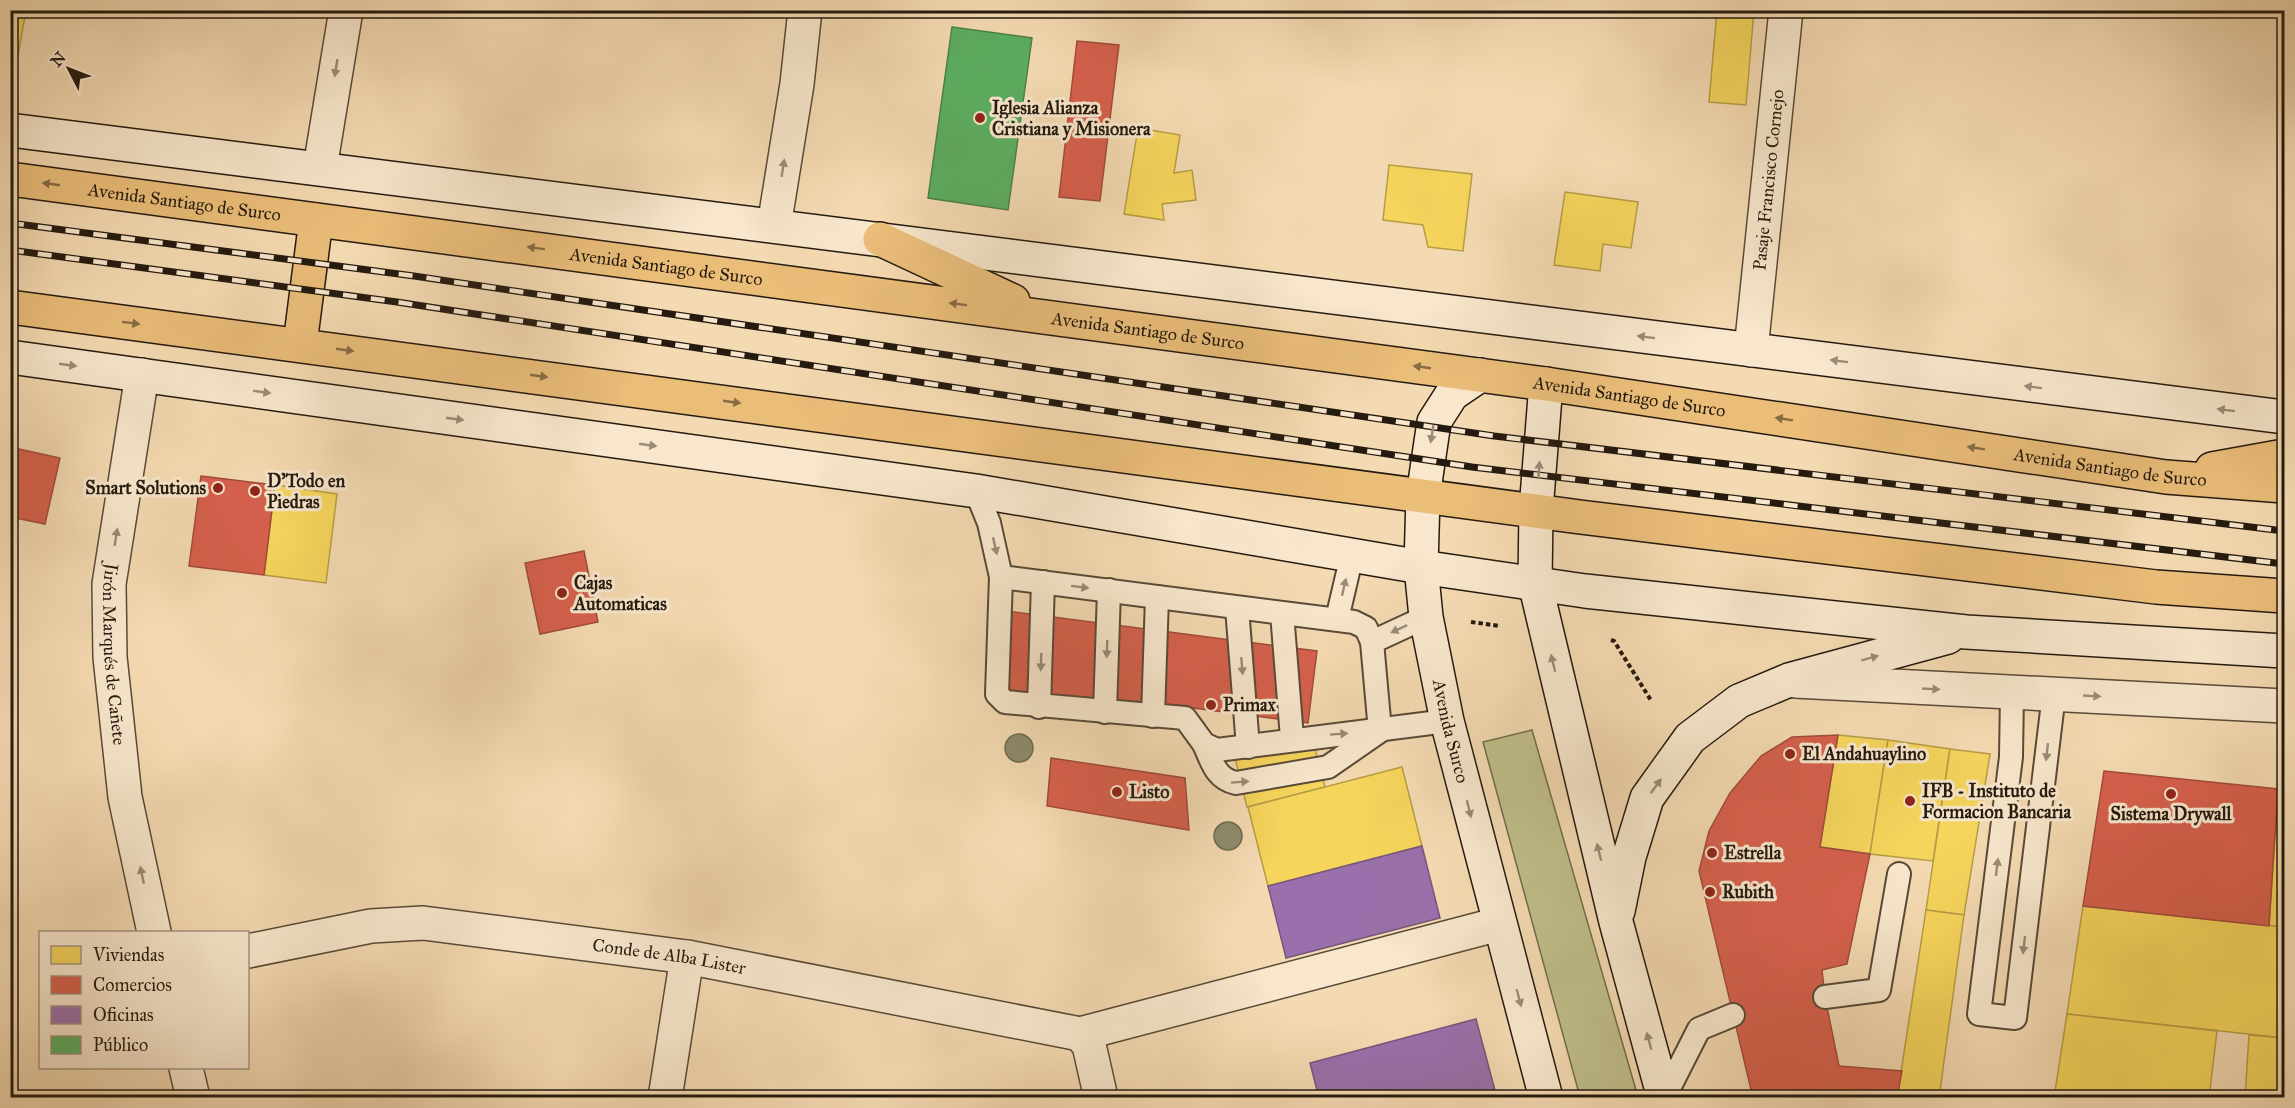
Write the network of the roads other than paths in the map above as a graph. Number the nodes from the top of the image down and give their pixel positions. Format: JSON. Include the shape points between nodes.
{"nodes":[{"id":1,"x":346,"y":10,"type":"edge"},
{"id":2,"x":805,"y":10,"type":"edge"},
{"id":3,"x":1786,"y":10,"type":"edge"},
{"id":4,"x":10,"y":130,"type":"edge"},
{"id":5,"x":320,"y":168,"type":"junction"},
{"id":6,"x":10,"y":179,"type":"edge"},
{"id":7,"x":316,"y":220,"type":"junction"},
{"id":8,"x":774,"y":226,"type":"junction"},
{"id":9,"x":880,"y":239,"type":"junction"},
{"id":10,"x":10,"y":307,"type":"edge"},
{"id":11,"x":1042,"y":314,"type":"junction"},
{"id":12,"x":300,"y":344,"type":"junction"},
{"id":13,"x":1751,"y":350,"type":"junction"},
{"id":14,"x":10,"y":357,"type":"edge"},
{"id":15,"x":142,"y":375,"type":"junction"},
{"id":16,"x":1480,"y":375,"type":"junction"},
{"id":17,"x":1546,"y":384,"type":"junction"},
{"id":18,"x":2284,"y":417,"type":"edge"},
{"id":19,"x":2284,"y":456,"type":"edge"},
{"id":20,"x":2166,"y":477,"type":"junction"},
{"id":21,"x":2284,"y":486,"type":"edge"},
{"id":22,"x":976,"y":491,"type":"junction"},
{"id":23,"x":1422,"y":496,"type":"junction"},
{"id":24,"x":1536,"y":510,"type":"junction"},
{"id":25,"x":1352,"y":555,"type":"junction"},
{"id":26,"x":1421,"y":567,"type":"junction"},
{"id":27,"x":1001,"y":577,"type":"junction"},
{"id":28,"x":1043,"y":582,"type":"junction"},
{"id":29,"x":1535,"y":583,"type":"junction"},
{"id":30,"x":1109,"y":590,"type":"junction"},
{"id":31,"x":2284,"y":596,"type":"edge"},
{"id":32,"x":1157,"y":597,"type":"junction"},
{"id":33,"x":1237,"y":608,"type":"junction"},
{"id":34,"x":1282,"y":613,"type":"junction"},
{"id":35,"x":1426,"y":617,"type":"junction"},
{"id":36,"x":1337,"y":620,"type":"junction"},
{"id":37,"x":1966,"y":632,"type":"junction"},
{"id":38,"x":1372,"y":642,"type":"junction"},
{"id":39,"x":2284,"y":651,"type":"edge"},
{"id":40,"x":1789,"y":680,"type":"junction"},
{"id":41,"x":2012,"y":694,"type":"junction"},
{"id":42,"x":2054,"y":694,"type":"junction"},
{"id":43,"x":1040,"y":706,"type":"junction"},
{"id":44,"x":2284,"y":706,"type":"edge"},
{"id":45,"x":1105,"y":712,"type":"junction"},
{"id":46,"x":1153,"y":716,"type":"junction"},
{"id":47,"x":1447,"y":721,"type":"junction"},
{"id":48,"x":1380,"y":731,"type":"junction"},
{"id":49,"x":1292,"y":738,"type":"junction"},
{"id":50,"x":1204,"y":744,"type":"junction"},
{"id":51,"x":1248,"y":747,"type":"junction"},
{"id":52,"x":1899,"y":874,"type":"dead end"},
{"id":53,"x":1616,"y":922,"type":"junction"},
{"id":54,"x":1499,"y":924,"type":"junction"},
{"id":55,"x":154,"y":931,"type":"edge"},
{"id":56,"x":249,"y":951,"type":"edge"},
{"id":57,"x":687,"y":957,"type":"junction"},
{"id":58,"x":1825,"y":997,"type":"dead end"},
{"id":59,"x":1733,"y":1015,"type":"dead end"},
{"id":60,"x":1082,"y":1037,"type":"junction"},
{"id":61,"x":186,"y":1069,"type":"edge"},
{"id":62,"x":193,"y":1098,"type":"edge"},
{"id":63,"x":665,"y":1098,"type":"edge"},
{"id":64,"x":1101,"y":1098,"type":"edge"},
{"id":65,"x":1546,"y":1098,"type":"edge"},
{"id":66,"x":1664,"y":1098,"type":"edge"}],
"edges":[{"from":1,"to":5,"type":"main road","one_way":true},
{"from":8,"to":2,"type":"main road","one_way":true},
{"from":3,"to":13,"type":"main road","name":"Pasaje Francisco Cornejo"},
{"from":4,"to":5,"type":"main road"},
{"from":5,"to":8,"type":"main road"},
{"from":7,"to":6,"type":"main road","name":"Avenida Santiago de Surco","one_way":true},
{"from":11,"to":7,"type":"main road","name":"Avenida Santiago de Surco","one_way":true},
{"from":7,"to":12,"type":"main road"},
{"from":8,"to":9,"type":"main road"},
{"from":9,"to":11,"type":"main road"},
{"from":13,"to":9,"type":"main road","one_way":true},
{"from":10,"to":12,"type":"main road","one_way":true},
{"from":16,"to":11,"type":"main road","name":"Avenida Santiago de Surco","one_way":true},
{"from":12,"to":23,"type":"main road","one_way":true},
{"from":18,"to":13,"type":"main road","one_way":true},
{"from":14,"to":15,"type":"main road","one_way":true},
{"from":15,"to":22,"type":"main road","one_way":true},
{"from":55,"to":15,"type":"main road","name":"Jirón Marqués de Cañete","one_way":true,"via":[[125,797],[110,657],[109,584]]},
{"from":16,"to":17,"type":"main road","name":"Avenida Santiago de Surco"},
{"from":16,"to":23,"type":"main road","name":"Avenida Surco","one_way":true,"via":[[1452,394],[1434,422]]},
{"from":20,"to":17,"type":"main road","name":"Avenida Santiago de Surco","one_way":true},
{"from":24,"to":17,"type":"main road","one_way":true},
{"from":19,"to":20,"type":"main road"},
{"from":20,"to":21,"type":"main road","name":"Avenida Santiago de Surco"},
{"from":22,"to":25,"type":"main road"},
{"from":22,"to":27,"type":"lane","one_way":true,"via":[[989,523]]},
{"from":23,"to":24,"type":"main road"},
{"from":23,"to":26,"type":"main road","name":"Avenida Surco"},
{"from":24,"to":29,"type":"main road"},
{"from":24,"to":31,"type":"main road","via":[[2144,585]]},
{"from":25,"to":26,"type":"main road"},
{"from":36,"to":25,"type":"lane","one_way":true},
{"from":26,"to":29,"type":"main road"},
{"from":26,"to":35,"type":"main road","name":"Avenida Surco"},
{"from":27,"to":28,"type":"lane"},
{"from":27,"to":43,"type":"lane","via":[[997,694],[1005,702]]},
{"from":28,"to":30,"type":"lane","one_way":true},
{"from":28,"to":43,"type":"lane","one_way":true},
{"from":29,"to":37,"type":"main road"},
{"from":53,"to":29,"type":"main road","one_way":true},
{"from":30,"to":32,"type":"lane"},
{"from":30,"to":45,"type":"lane","one_way":true},
{"from":32,"to":33,"type":"lane"},
{"from":32,"to":46,"type":"lane"},
{"from":33,"to":34,"type":"lane"},
{"from":33,"to":51,"type":"lane","one_way":true},
{"from":34,"to":36,"type":"lane"},
{"from":34,"to":49,"type":"lane"},
{"from":35,"to":38,"type":"lane","one_way":true},
{"from":35,"to":47,"type":"main road","name":"Avenida Surco"},
{"from":36,"to":38,"type":"lane","via":[[1366,628]]},
{"from":37,"to":39,"type":"main road"},
{"from":40,"to":37,"type":"main road","one_way":true},
{"from":38,"to":48,"type":"lane"},
{"from":40,"to":41,"type":"main road","one_way":true},
{"from":53,"to":40,"type":"main road","one_way":true,"via":[[1629,857],[1647,798],[1690,738],[1739,701]]},
{"from":41,"to":42,"type":"main road"},
{"from":42,"to":41,"type":"lane","one_way":true,"via":[[2015,1018],[1979,1014],[2011,757]]},
{"from":42,"to":44,"type":"main road","one_way":true},
{"from":43,"to":45,"type":"lane"},
{"from":45,"to":46,"type":"lane"},
{"from":46,"to":50,"type":"lane","via":[[1185,718]]},
{"from":47,"to":48,"type":"lane"},
{"from":47,"to":54,"type":"main road","name":"Avenida Surco","one_way":true},
{"from":49,"to":48,"type":"lane","one_way":true},
{"from":50,"to":48,"type":"lane","one_way":true,"via":[[1216,771],[1225,781],[1236,783],[1328,767]]},
{"from":49,"to":51,"type":"lane"},
{"from":50,"to":51,"type":"lane","via":[[1217,750]]},
{"from":52,"to":58,"type":"lane","via":[[1879,990]]},
{"from":66,"to":53,"type":"main road","one_way":true},
{"from":54,"to":60,"type":"main road"},
{"from":54,"to":65,"type":"main road","name":"Avenida Surco","one_way":true},
{"from":56,"to":57,"type":"main road","name":"Conde de Alba Lister","via":[[371,926],[423,923]]},
{"from":57,"to":60,"type":"main road","name":"Conde de Alba Lister"},
{"from":57,"to":63,"type":"main road"},
{"from":59,"to":66,"type":"lane","via":[[1699,1029]]},
{"from":60,"to":64,"type":"main road","via":[[1089,1045]]},
{"from":61,"to":62,"type":"main road"}]}
